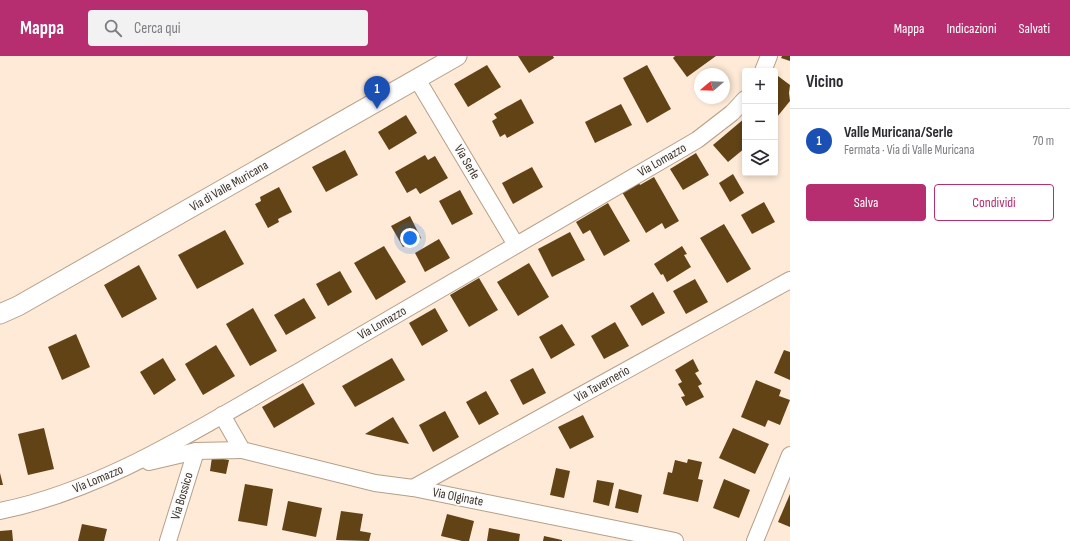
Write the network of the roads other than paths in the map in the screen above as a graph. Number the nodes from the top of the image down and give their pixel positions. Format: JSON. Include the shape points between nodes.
{"nodes":[{"id":1,"x":457,"y":56,"type":"edge"},
{"id":2,"x":769,"y":56,"type":"edge"},
{"id":3,"x":764,"y":68,"type":"edge"},
{"id":4,"x":418,"y":79,"type":"junction"},
{"id":5,"x":742,"y":102,"type":"edge"},
{"id":6,"x":516,"y":245,"type":"junction"},
{"id":7,"x":790,"y":280,"type":"edge"},
{"id":8,"x":0,"y":314,"type":"edge"},
{"id":9,"x":222,"y":415,"type":"junction"},
{"id":10,"x":242,"y":450,"type":"junction"},
{"id":11,"x":196,"y":451,"type":"junction"},
{"id":12,"x":790,"y":455,"type":"edge"},
{"id":13,"x":124,"y":468,"type":"junction"},
{"id":14,"x":413,"y":488,"type":"junction"},
{"id":15,"x":0,"y":511,"type":"edge"},
{"id":16,"x":168,"y":541,"type":"edge"},
{"id":17,"x":675,"y":541,"type":"edge"},
{"id":18,"x":755,"y":541,"type":"edge"}],
"edges":[{"from":1,"to":4,"type":"street","name":"Via di Valle Muricana"},
{"from":2,"to":3,"type":"street"},
{"from":4,"to":6,"type":"street","name":"Via Serle"},
{"from":4,"to":8,"type":"street","name":"Via di Valle Muricana"},
{"from":5,"to":6,"type":"street","name":"Via Lomazzo","via":[[697,140]]},
{"from":6,"to":9,"type":"street","name":"Via Lomazzo"},
{"from":7,"to":14,"type":"street","name":"Via Tavernerio"},
{"from":9,"to":10,"type":"street"},
{"from":9,"to":13,"type":"street","name":"Via Lomazzo"},
{"from":10,"to":11,"type":"street","name":"Via Olginate"},
{"from":10,"to":14,"type":"street","name":"Via Olginate","via":[[375,483]]},
{"from":11,"to":13,"type":"street","name":"Via Olginate"},
{"from":11,"to":16,"type":"street","name":"Via Bossico"},
{"from":12,"to":18,"type":"street"},
{"from":13,"to":15,"type":"street","name":"Via Lomazzo","via":[[74,489]]},
{"from":14,"to":17,"type":"street","name":"Via Olginate"}]}
